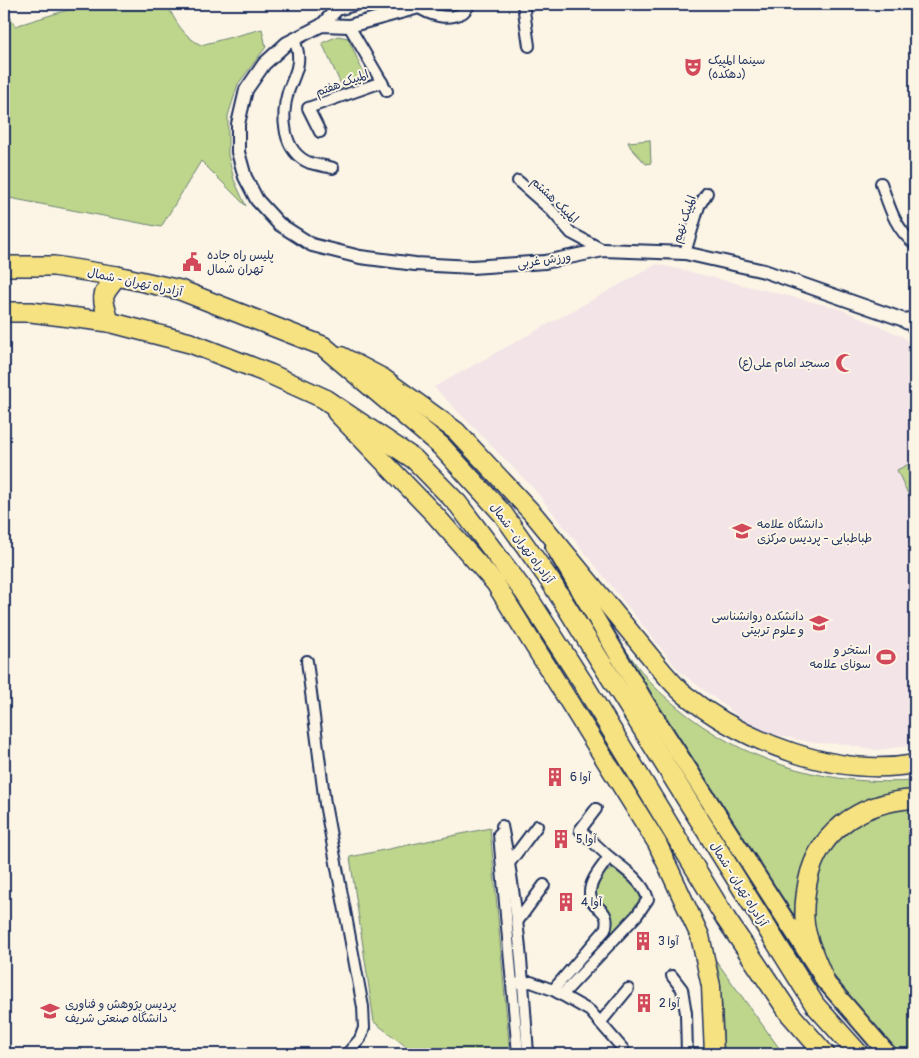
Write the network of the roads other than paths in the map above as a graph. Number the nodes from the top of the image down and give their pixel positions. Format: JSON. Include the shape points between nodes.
{"nodes":[{"id":1,"x":355,"y":4,"type":"edge"},
{"id":2,"x":470,"y":4,"type":"edge"},
{"id":3,"x":522,"y":4,"type":"edge"},
{"id":4,"x":424,"y":5,"type":"edge"},
{"id":5,"x":322,"y":25,"type":"junction"},
{"id":6,"x":349,"y":26,"type":"junction"},
{"id":7,"x":294,"y":39,"type":"junction"},
{"id":8,"x":529,"y":46,"type":"dead end"},
{"id":9,"x":320,"y":132,"type":"dead end"},
{"id":10,"x":333,"y":168,"type":"dead end"},
{"id":11,"x":518,"y":181,"type":"dead end"},
{"id":12,"x":881,"y":183,"type":"dead end"},
{"id":13,"x":707,"y":193,"type":"dead end"},
{"id":14,"x":915,"y":244,"type":"edge"},
{"id":15,"x":603,"y":250,"type":"junction"},
{"id":16,"x":685,"y":253,"type":"junction"},
{"id":17,"x":4,"y":266,"type":"edge"},
{"id":18,"x":117,"y":276,"type":"junction"},
{"id":19,"x":4,"y":312,"type":"edge"},
{"id":20,"x":109,"y":322,"type":"junction"},
{"id":21,"x":912,"y":323,"type":"edge"},
{"id":22,"x":324,"y":346,"type":"junction"},
{"id":23,"x":323,"y":398,"type":"junction"},
{"id":24,"x":536,"y":516,"type":"junction"},
{"id":25,"x":307,"y":661,"type":"dead end"},
{"id":26,"x":915,"y":764,"type":"edge"},
{"id":27,"x":915,"y":799,"type":"edge"},
{"id":28,"x":596,"y":809,"type":"dead end"},
{"id":29,"x":537,"y":826,"type":"dead end"},
{"id":30,"x":610,"y":857,"type":"junction"},
{"id":31,"x":510,"y":862,"type":"junction"},
{"id":32,"x":544,"y":885,"type":"dead end"},
{"id":33,"x":517,"y":922,"type":"junction"},
{"id":34,"x":672,"y":976,"type":"dead end"},
{"id":35,"x":825,"y":981,"type":"junction"},
{"id":36,"x":518,"y":983,"type":"junction"},
{"id":37,"x":628,"y":989,"type":"dead end"},
{"id":38,"x":558,"y":992,"type":"junction"},
{"id":39,"x":600,"y":1023,"type":"junction"},
{"id":40,"x":347,"y":1054,"type":"edge"},
{"id":41,"x":518,"y":1054,"type":"edge"},
{"id":42,"x":528,"y":1054,"type":"edge"},
{"id":43,"x":619,"y":1054,"type":"edge"},
{"id":44,"x":687,"y":1054,"type":"edge"},
{"id":45,"x":714,"y":1054,"type":"edge"},
{"id":46,"x":825,"y":1054,"type":"edge"},
{"id":47,"x":859,"y":1054,"type":"edge"},
{"id":48,"x":888,"y":1054,"type":"edge"}],
"edges":[{"from":1,"to":5,"type":"street","via":[[337,9]]},
{"from":2,"to":4,"type":"street","via":[[462,13],[446,17],[427,14]]},
{"from":3,"to":8,"type":"street"},
{"from":4,"to":6,"type":"street"},
{"from":5,"to":6,"type":"street"},
{"from":5,"to":7,"type":"street","name":"ورزش غربی"},
{"from":6,"to":9,"type":"street","name":"المپیک هفتم","via":[[385,86],[308,108]]},
{"from":7,"to":10,"type":"street","via":[[298,64],[284,108],[284,128],[289,143],[300,157]]},
{"from":7,"to":15,"type":"street","name":"ورزش غربی","via":[[264,64],[246,90],[238,124],[238,152],[245,176],[257,200],[278,224],[312,245],[360,257],[415,264],[472,267],[545,262]]},
{"from":11,"to":15,"type":"street","name":"المپیک هشتم","via":[[571,233]]},
{"from":12,"to":14,"type":"street","via":[[892,215],[905,237]]},
{"from":13,"to":16,"type":"street","name":"المپیک نهم","via":[[699,206]]},
{"from":15,"to":16,"type":"street","name":"ورزش غربی"},
{"from":16,"to":21,"type":"street","name":"ورزش غربی","via":[[764,271]]},
{"from":17,"to":18,"type":"highway","name":"آزادراه تهران - شمال","via":[[54,266]]},
{"from":18,"to":20,"type":"highway","via":[[104,291]]},
{"from":18,"to":22,"type":"highway","name":"آزادراه تهران - شمال","via":[[180,290]]},
{"from":19,"to":20,"type":"highway","via":[[31,312]]},
{"from":20,"to":23,"type":"highway","via":[[190,343]]},
{"from":22,"to":24,"type":"highway","via":[[383,378],[456,431]]},
{"from":22,"to":47,"type":"highway","name":"آزادراه تهران - شمال","via":[[441,446],[503,514],[551,582],[815,1005]]},
{"from":23,"to":45,"type":"highway","via":[[494,582],[657,843],[700,936],[711,986]]},
{"from":23,"to":46,"type":"highway","via":[[414,459],[458,504],[525,593],[584,683],[726,918],[790,1014]]},
{"from":24,"to":26,"type":"highway","via":[[663,672],[683,693],[716,718],[774,746],[810,758],[858,766]]},
{"from":24,"to":35,"type":"main road","via":[[646,703]]},
{"from":25,"to":40,"type":"street","via":[[326,804],[363,1007],[364,1028],[360,1039]]},
{"from":27,"to":35,"type":"highway","via":[[896,800],[871,808],[845,822],[823,843],[808,877],[804,908],[806,933]]},
{"from":28,"to":30,"type":"street","via":[[580,830]]},
{"from":29,"to":31,"type":"street"},
{"from":30,"to":38,"type":"street","via":[[590,891],[591,899],[607,915],[605,930]]},
{"from":30,"to":38,"type":"street","via":[[630,873],[648,899],[637,915]]},
{"from":31,"to":33,"type":"street"},
{"from":31,"to":36,"type":"street","via":[[502,826],[498,836]]},
{"from":32,"to":33,"type":"street"},
{"from":33,"to":36,"type":"street"},
{"from":34,"to":44,"type":"street","via":[[682,989]]},
{"from":35,"to":48,"type":"main road"},
{"from":36,"to":38,"type":"street","via":[[531,982]]},
{"from":36,"to":41,"type":"street"},
{"from":36,"to":42,"type":"street"},
{"from":37,"to":39,"type":"street"},
{"from":38,"to":39,"type":"street","via":[[590,1011]]},
{"from":39,"to":43,"type":"street","via":[[623,1049]]}]}
